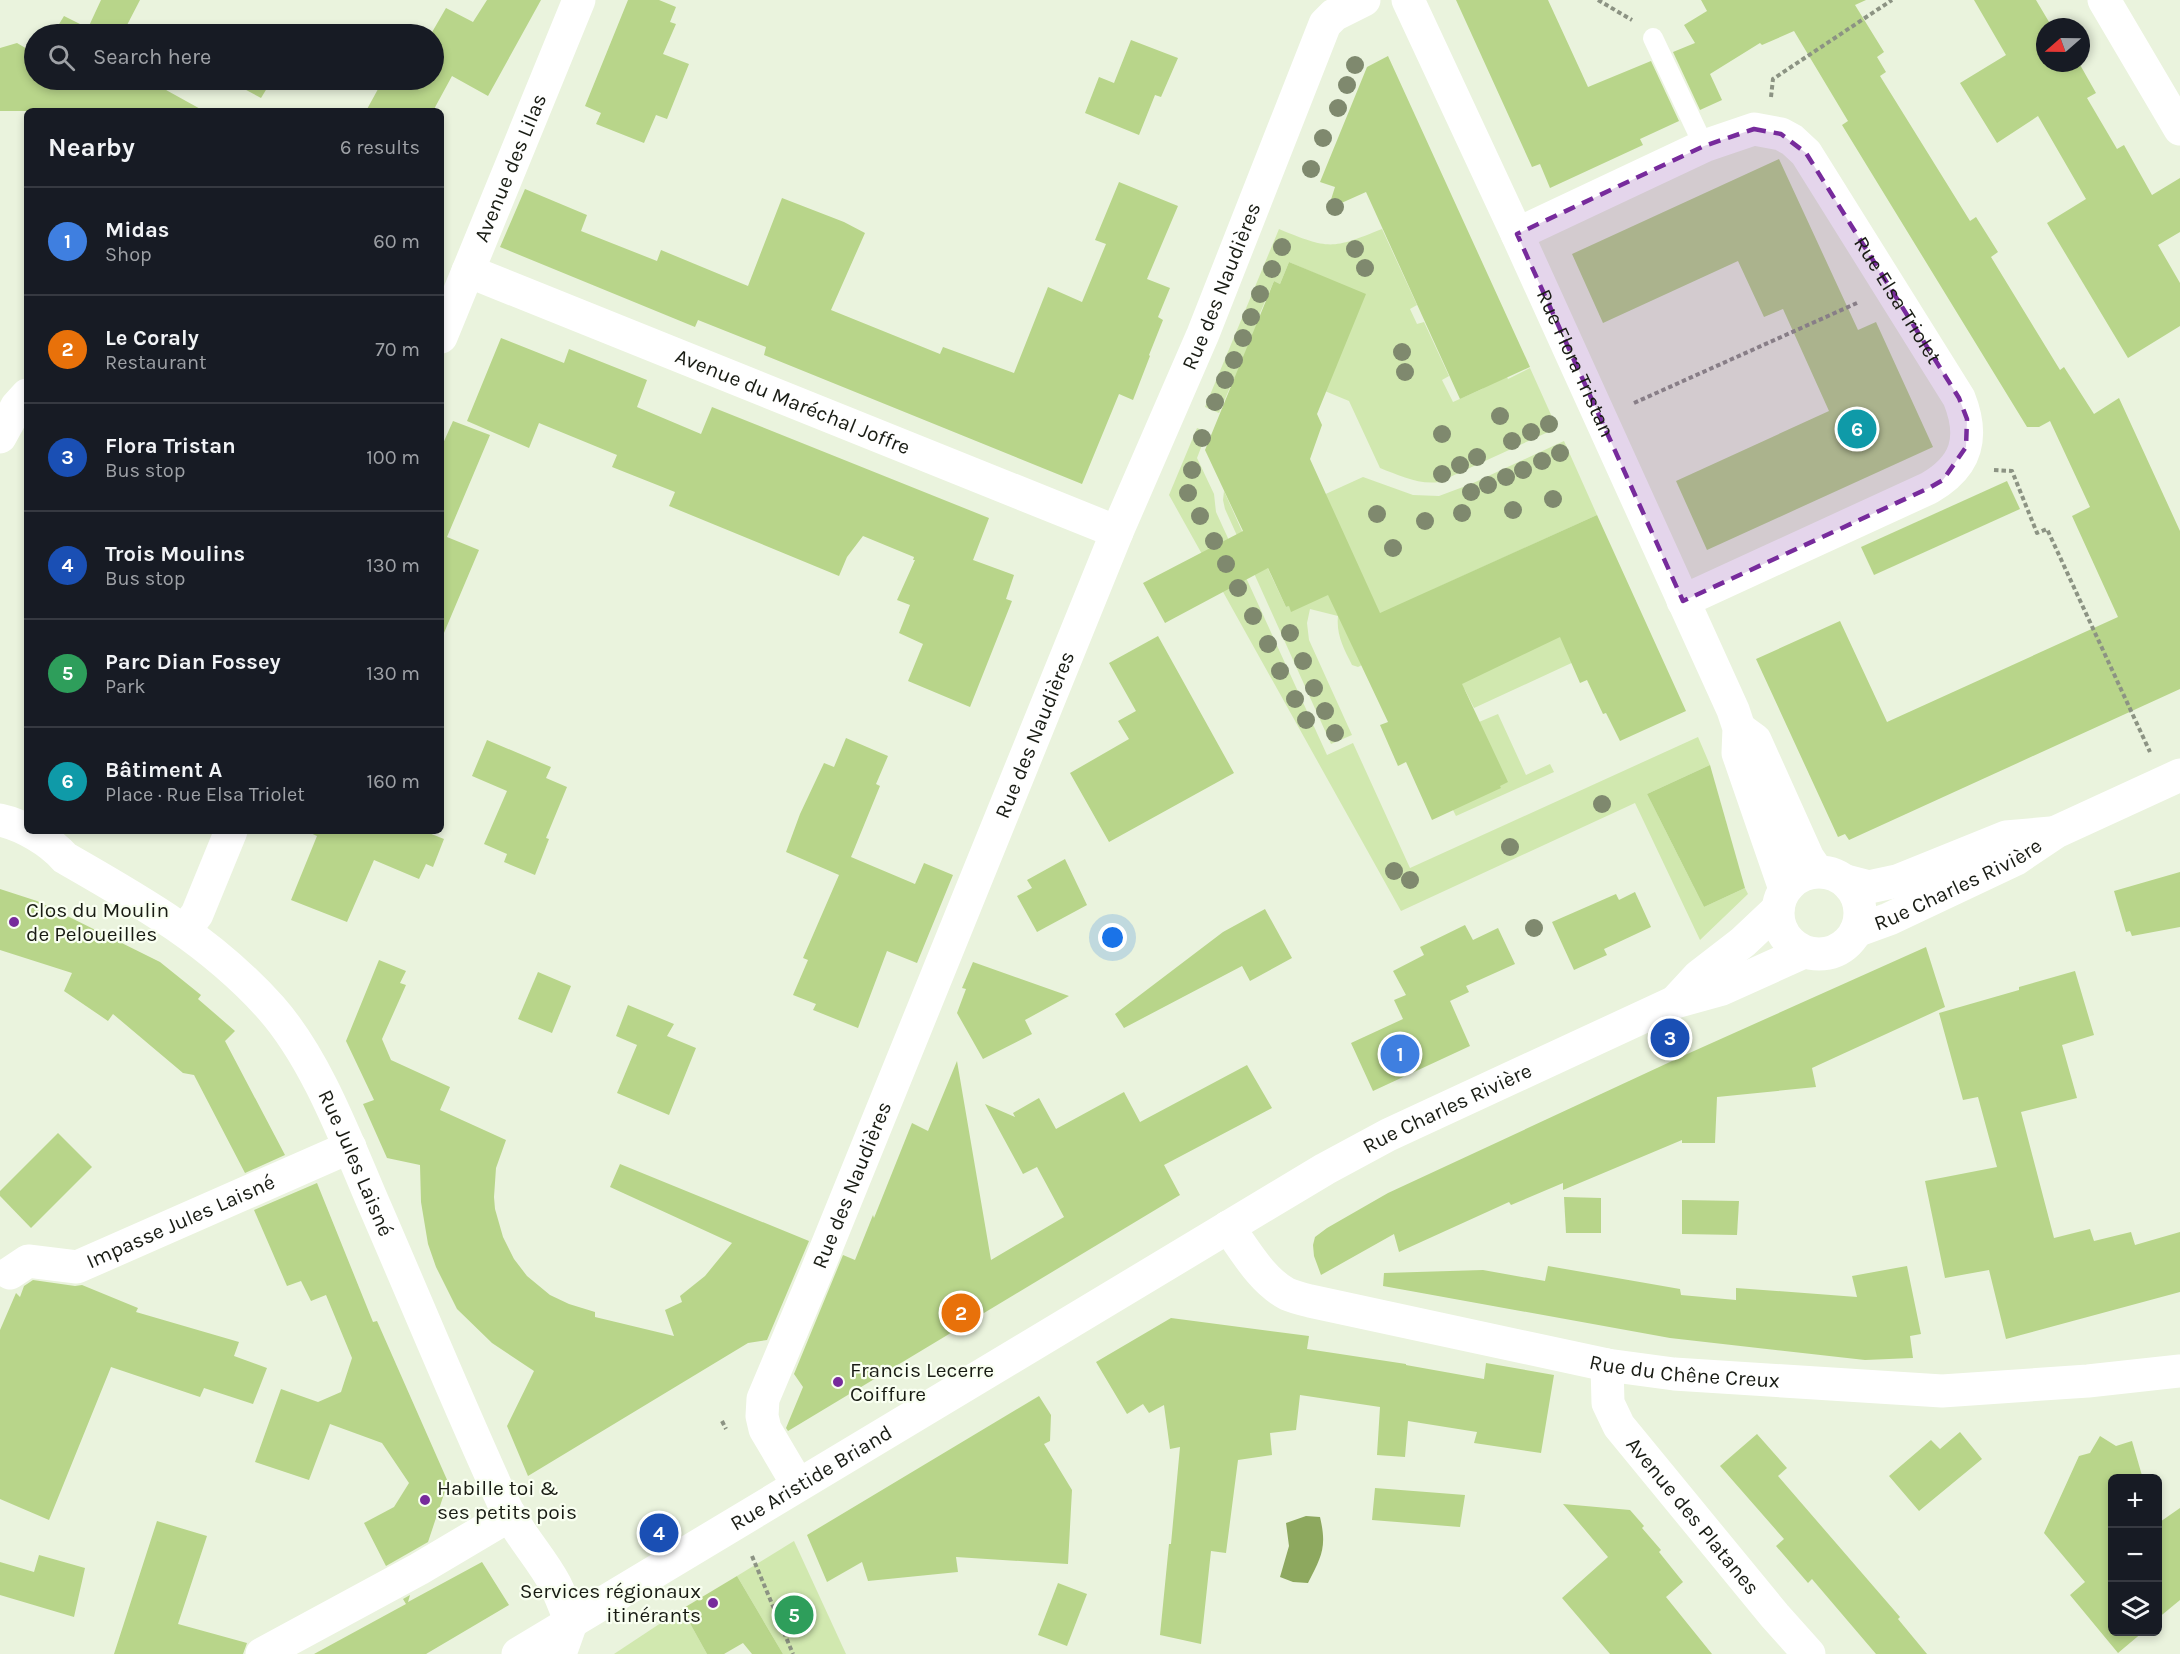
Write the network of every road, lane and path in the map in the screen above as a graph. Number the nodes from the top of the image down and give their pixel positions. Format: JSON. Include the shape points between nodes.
{"nodes":[{"id":1,"x":579,"y":0,"type":"edge"},
{"id":2,"x":1364,"y":0,"type":"edge"},
{"id":3,"x":1408,"y":0,"type":"edge"},
{"id":4,"x":1598,"y":0,"type":"edge"},
{"id":5,"x":1892,"y":0,"type":"edge"},
{"id":6,"x":2104,"y":0,"type":"edge"},
{"id":7,"x":1653,"y":38,"type":"joint"},
{"id":8,"x":2180,"y":129,"type":"edge"},
{"id":9,"x":1765,"y":130,"type":"junction"},
{"id":10,"x":1704,"y":146,"type":"junction"},
{"id":11,"x":1517,"y":234,"type":"junction"},
{"id":12,"x":468,"y":271,"type":"junction"},
{"id":13,"x":1888,"y":284,"type":"junction"},
{"id":14,"x":444,"y":330,"type":"edge"},
{"id":15,"x":24,"y":398,"type":"edge"},
{"id":16,"x":1624,"y":407,"type":"dead end"},
{"id":17,"x":0,"y":437,"type":"edge"},
{"id":18,"x":1961,"y":456,"type":"junction"},
{"id":19,"x":1117,"y":532,"type":"junction"},
{"id":20,"x":1683,"y":601,"type":"junction"},
{"id":21,"x":1739,"y":728,"type":"junction"},
{"id":22,"x":2172,"y":779,"type":"edge"},
{"id":23,"x":0,"y":820,"type":"edge"},
{"id":24,"x":24,"y":830,"type":"edge"},
{"id":25,"x":2056,"y":832,"type":"junction"},
{"id":26,"x":31,"y":834,"type":"edge"},
{"id":27,"x":230,"y":834,"type":"edge"},
{"id":28,"x":1831,"y":876,"type":"junction"},
{"id":29,"x":1782,"y":899,"type":"junction"},
{"id":30,"x":185,"y":930,"type":"junction"},
{"id":31,"x":1856,"y":931,"type":"junction"},
{"id":32,"x":1804,"y":952,"type":"junction"},
{"id":33,"x":1675,"y":1002,"type":"junction"},
{"id":34,"x":350,"y":1147,"type":"junction"},
{"id":35,"x":1228,"y":1227,"type":"junction"},
{"id":36,"x":10,"y":1273,"type":"dead end"},
{"id":37,"x":1606,"y":1365,"type":"junction"},
{"id":38,"x":2180,"y":1371,"type":"edge"},
{"id":39,"x":798,"y":1485,"type":"junction"},
{"id":40,"x":510,"y":1515,"type":"junction"},
{"id":41,"x":738,"y":1522,"type":"junction"},
{"id":42,"x":571,"y":1623,"type":"junction"},
{"id":43,"x":262,"y":1654,"type":"edge"},
{"id":44,"x":518,"y":1654,"type":"edge"},
{"id":45,"x":560,"y":1654,"type":"edge"},
{"id":46,"x":793,"y":1654,"type":"edge"},
{"id":47,"x":1809,"y":1654,"type":"edge"}],
"edges":[{"from":1,"to":12,"type":"street","name":"Avenue des Lilas"},
{"from":2,"to":19,"type":"street","name":"Rue des Naudières","via":[[1325,24],[1203,334]]},
{"from":3,"to":11,"type":"street","name":"Rue Flora Tristan"},
{"from":4,"to":7,"type":"path","via":[[1635,21]]},
{"from":5,"to":9,"type":"path","via":[[1773,79]]},
{"from":6,"to":8,"type":"street"},
{"from":7,"to":10,"type":"lane"},
{"from":9,"to":10,"type":"street","via":[[1754,129]]},
{"from":9,"to":13,"type":"street","name":"Rue Elsa Triolet","via":[[1792,140],[1806,153]]},
{"from":10,"to":11,"type":"street"},
{"from":11,"to":20,"type":"street","name":"Rue Flora Tristan"},
{"from":12,"to":14,"type":"street","name":"Avenue des Lilas"},
{"from":12,"to":19,"type":"street","name":"Avenue du Maréchal Joffre"},
{"from":13,"to":16,"type":"path","via":[[1876,294]]},
{"from":13,"to":18,"type":"street","name":"Rue Elsa Triolet","via":[[1959,398],[1967,419],[1966,447]]},
{"from":15,"to":17,"type":"street"},
{"from":18,"to":20,"type":"street","name":"Rue Elsa Triolet","via":[[1943,480],[1929,488]]},
{"from":18,"to":22,"type":"path","via":[[1982,468],[2012,471],[2037,533],[2047,530]]},
{"from":19,"to":39,"type":"street","name":"Rue des Naudières","via":[[763,1399],[765,1429]]},
{"from":20,"to":21,"type":"street","name":"Rue Flora Tristan"},
{"from":21,"to":28,"type":"street","name":"Rue Flora Tristan","via":[[1755,740],[1808,858]]},
{"from":21,"to":29,"type":"street","name":"Rue Flora Tristan","via":[[1738,753]]},
{"from":22,"to":25,"type":"street","name":"Rue Charles Rivière"},
{"from":23,"to":24,"type":"street","name":"Rue Jules Laisné"},
{"from":25,"to":28,"type":"street","name":"Rue Charles Rivière","via":[[2006,837],[1897,881],[1869,887]]},
{"from":25,"to":31,"type":"street","name":"Rue Charles Rivière","via":[[2016,859]]},
{"from":26,"to":30,"type":"street","name":"Rue Jules Laisné"},
{"from":27,"to":30,"type":"street","via":[[197,914]]},
{"from":28,"to":29,"type":"street","name":"Rue Charles Rivière","via":[[1805,874],[1794,880]]},
{"from":28,"to":31,"type":"street","name":"Rue Charles Rivière","via":[[1855,892],[1860,904]]},
{"from":29,"to":32,"type":"street","via":[[1779,922],[1784,935]]},
{"from":29,"to":33,"type":"street","name":"Rue Charles Rivière","via":[[1743,942],[1698,976]]},
{"from":30,"to":34,"type":"street","name":"Rue Jules Laisné","via":[[271,1008],[295,1040]]},
{"from":31,"to":32,"type":"street","name":"Rue Charles Rivière","via":[[1839,949],[1816,954]]},
{"from":32,"to":33,"type":"street","name":"Rue Charles Rivière","via":[[1722,989]]},
{"from":33,"to":35,"type":"street","name":"Rue Charles Rivière","via":[[1388,1135]]},
{"from":34,"to":36,"type":"street","name":"Impasse Jules Laisné","via":[[77,1267],[28,1261]]},
{"from":34,"to":40,"type":"street","name":"Rue Jules Laisné"},
{"from":35,"to":37,"type":"street","name":"Rue du Chêne Creux","via":[[1271,1282],[1287,1293]]},
{"from":35,"to":39,"type":"street","name":"Rue Aristide Briand"},
{"from":37,"to":38,"type":"street","name":"Rue du Chêne Creux","via":[[1674,1374],[1942,1391]]},
{"from":37,"to":47,"type":"street","name":"Avenue des Platanes","via":[[1608,1403],[1619,1426]]},
{"from":39,"to":41,"type":"street","name":"Rue Aristide Briand"},
{"from":40,"to":42,"type":"street","name":"Rue Jules Laisné","via":[[555,1584]]},
{"from":40,"to":43,"type":"street"},
{"from":41,"to":42,"type":"street","name":"Rue Aristide Briand"},
{"from":41,"to":46,"type":"path"},
{"from":42,"to":44,"type":"street","name":"Rue Aristide Briand"},
{"from":42,"to":45,"type":"street"}]}
